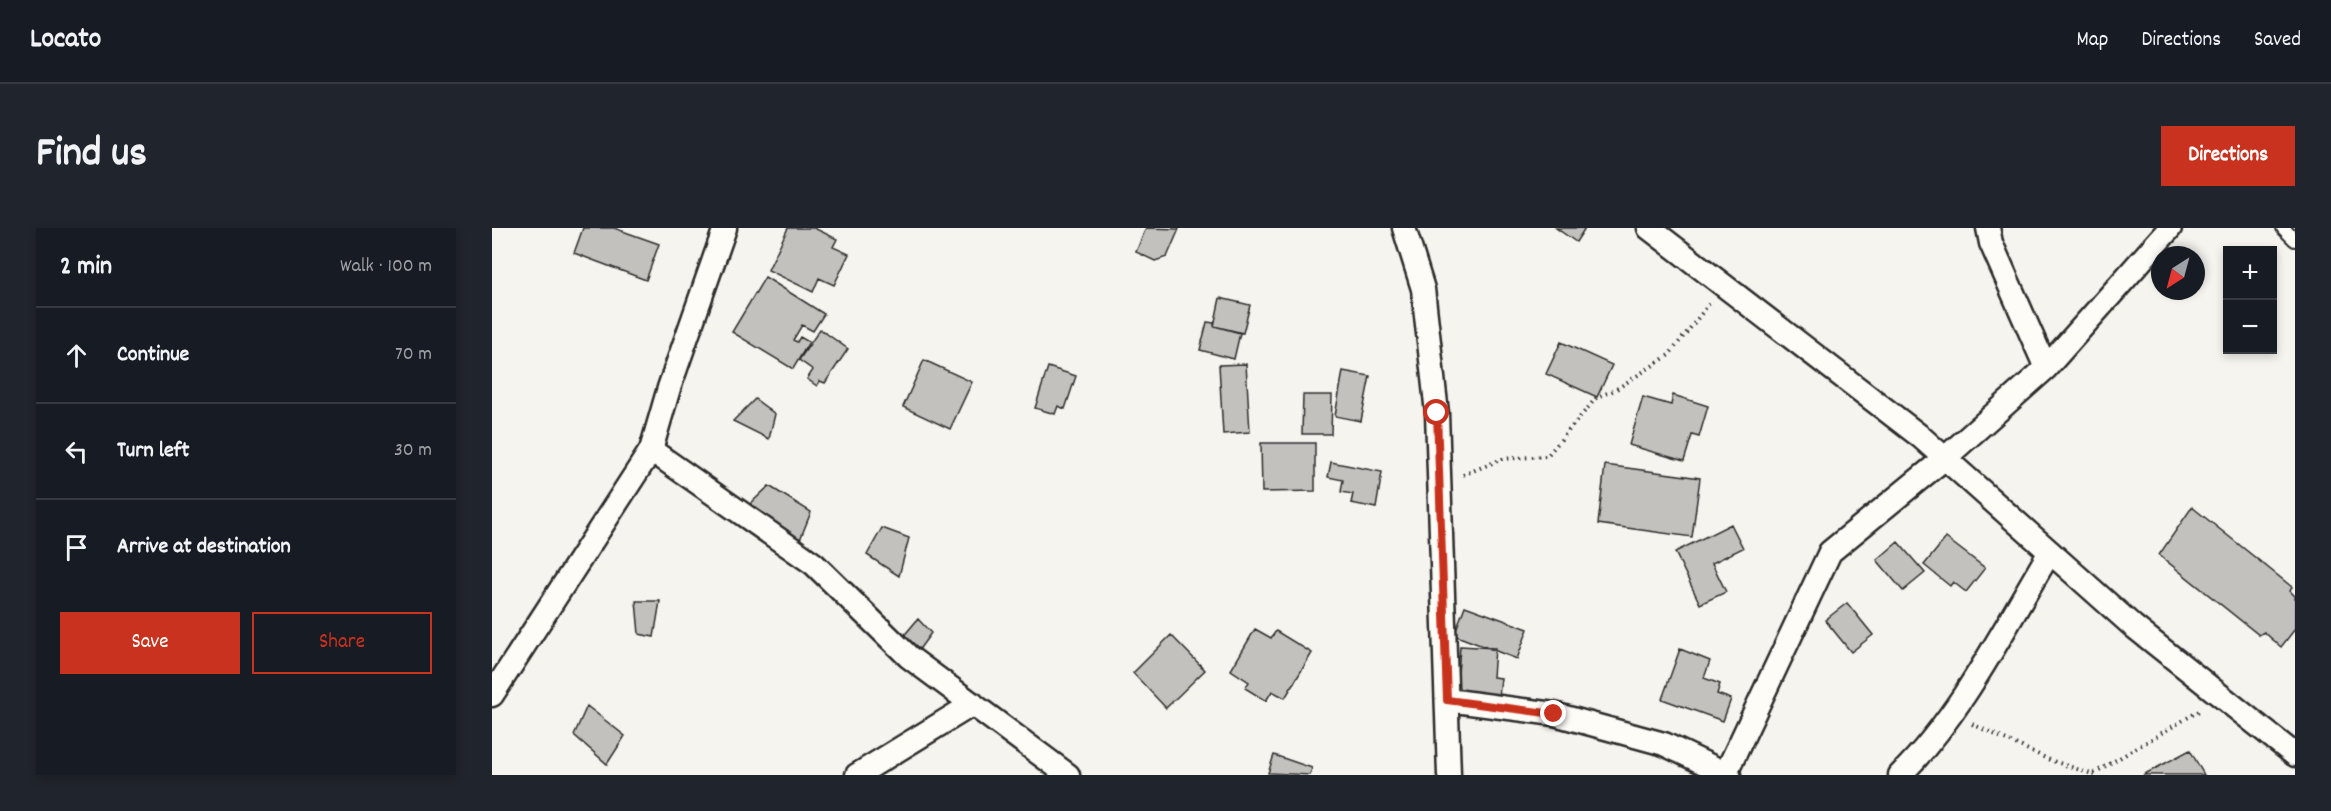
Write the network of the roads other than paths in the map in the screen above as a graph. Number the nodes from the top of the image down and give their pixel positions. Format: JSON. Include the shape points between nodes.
{"nodes":[{"id":1,"x":725,"y":228,"type":"edge"},
{"id":2,"x":1404,"y":228,"type":"edge"},
{"id":3,"x":1648,"y":228,"type":"edge"},
{"id":4,"x":1988,"y":228,"type":"edge"},
{"id":5,"x":2170,"y":228,"type":"edge"},
{"id":6,"x":2283,"y":228,"type":"edge"},
{"id":7,"x":2295,"y":240,"type":"edge"},
{"id":8,"x":2046,"y":368,"type":"junction"},
{"id":9,"x":651,"y":450,"type":"junction"},
{"id":10,"x":1945,"y":458,"type":"junction"},
{"id":11,"x":2050,"y":552,"type":"junction"},
{"id":12,"x":492,"y":695,"type":"edge"},
{"id":13,"x":1447,"y":700,"type":"junction"},
{"id":14,"x":973,"y":704,"type":"junction"},
{"id":15,"x":2295,"y":755,"type":"edge"},
{"id":16,"x":1728,"y":774,"type":"edge"},
{"id":17,"x":857,"y":775,"type":"edge"},
{"id":18,"x":1068,"y":775,"type":"edge"},
{"id":19,"x":1449,"y":775,"type":"edge"},
{"id":20,"x":1900,"y":775,"type":"edge"}],
"edges":[{"from":1,"to":9,"type":"street"},
{"from":2,"to":13,"type":"street","via":[[1423,289],[1437,413]]},
{"from":3,"to":10,"type":"street"},
{"from":4,"to":8,"type":"street"},
{"from":5,"to":8,"type":"street"},
{"from":6,"to":7,"type":"lane"},
{"from":8,"to":10,"type":"street"},
{"from":9,"to":12,"type":"street"},
{"from":9,"to":14,"type":"street","via":[[814,564],[909,657]]},
{"from":10,"to":11,"type":"street"},
{"from":10,"to":16,"type":"street","via":[[1830,552]]},
{"from":11,"to":15,"type":"street","via":[[2133,626]]},
{"from":11,"to":20,"type":"street","via":[[1950,713]]},
{"from":13,"to":16,"type":"street","via":[[1554,714],[1664,744]]},
{"from":13,"to":19,"type":"street"},
{"from":14,"to":17,"type":"street"},
{"from":14,"to":18,"type":"street"}]}
